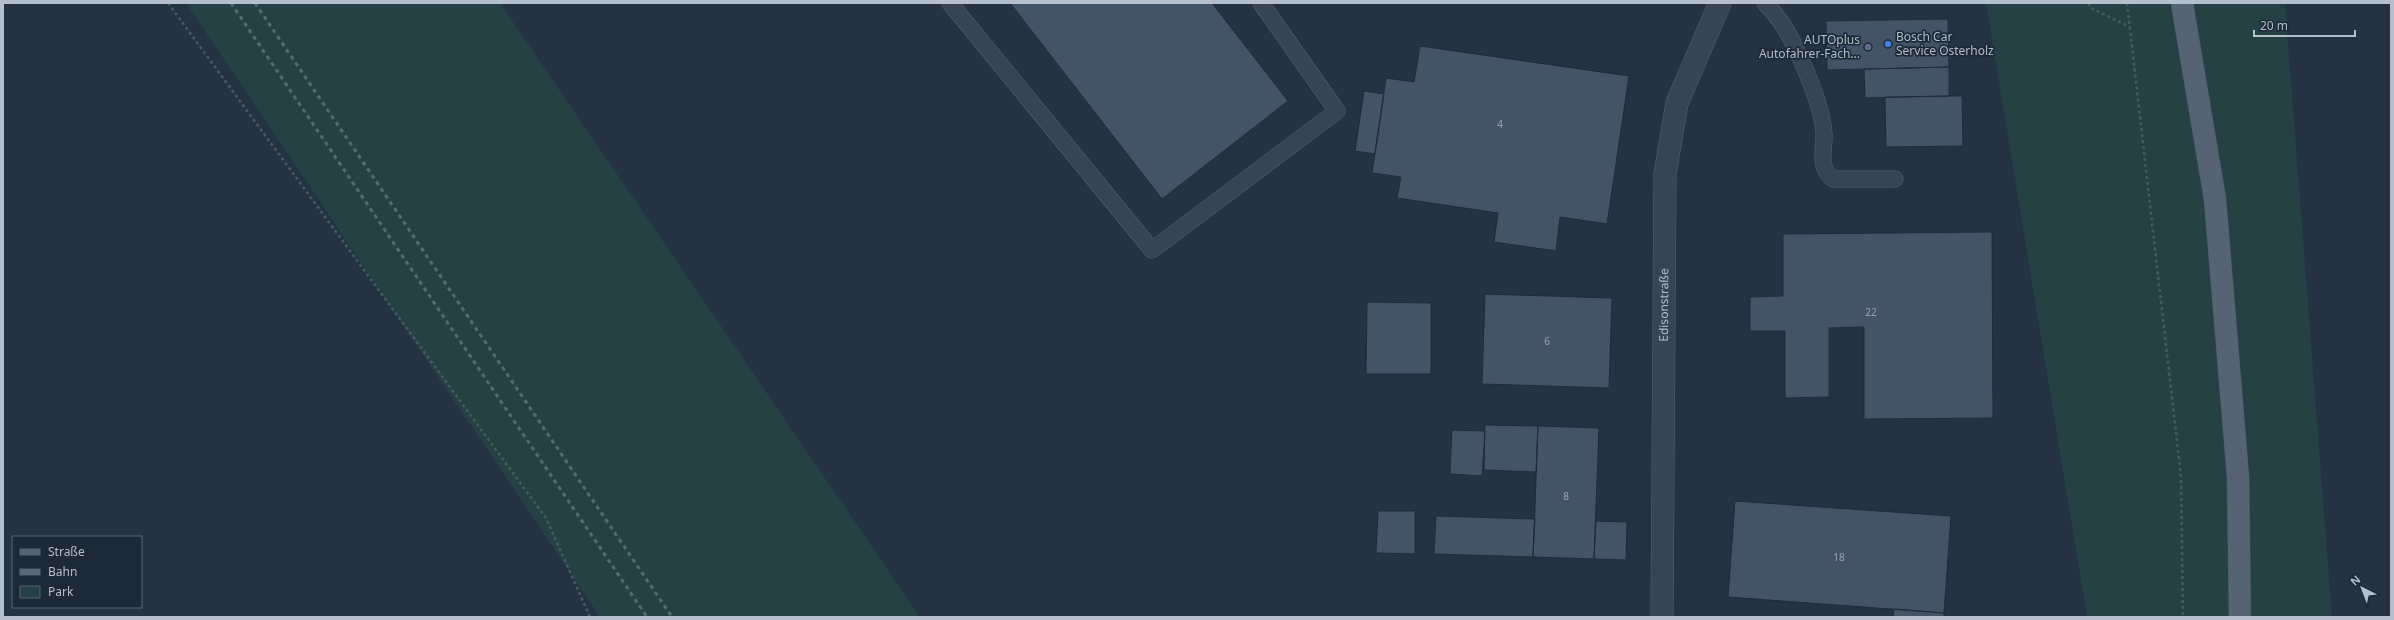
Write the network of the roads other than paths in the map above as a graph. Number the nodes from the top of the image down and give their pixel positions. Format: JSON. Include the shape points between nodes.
{"nodes":[{"id":1,"x":950,"y":3,"type":"edge"},
{"id":2,"x":1261,"y":3,"type":"edge"},
{"id":3,"x":1720,"y":3,"type":"edge"},
{"id":4,"x":1765,"y":3,"type":"edge"},
{"id":5,"x":2182,"y":3,"type":"edge"},
{"id":6,"x":1895,"y":179,"type":"dead end"},
{"id":7,"x":1662,"y":617,"type":"edge"},
{"id":8,"x":2240,"y":617,"type":"edge"}],
"edges":[{"from":1,"to":2,"type":"lane","via":[[1152,250],[1337,111]]},
{"from":3,"to":7,"type":"street","name":"Edisonstraße","via":[[1677,103],[1665,174]]},
{"from":4,"to":6,"type":"lane","via":[[1787,32],[1812,86],[1824,133],[1822,165],[1826,174],[1833,179]]},
{"from":5,"to":8,"type":"main road","via":[[2215,199],[2238,477]]}]}
